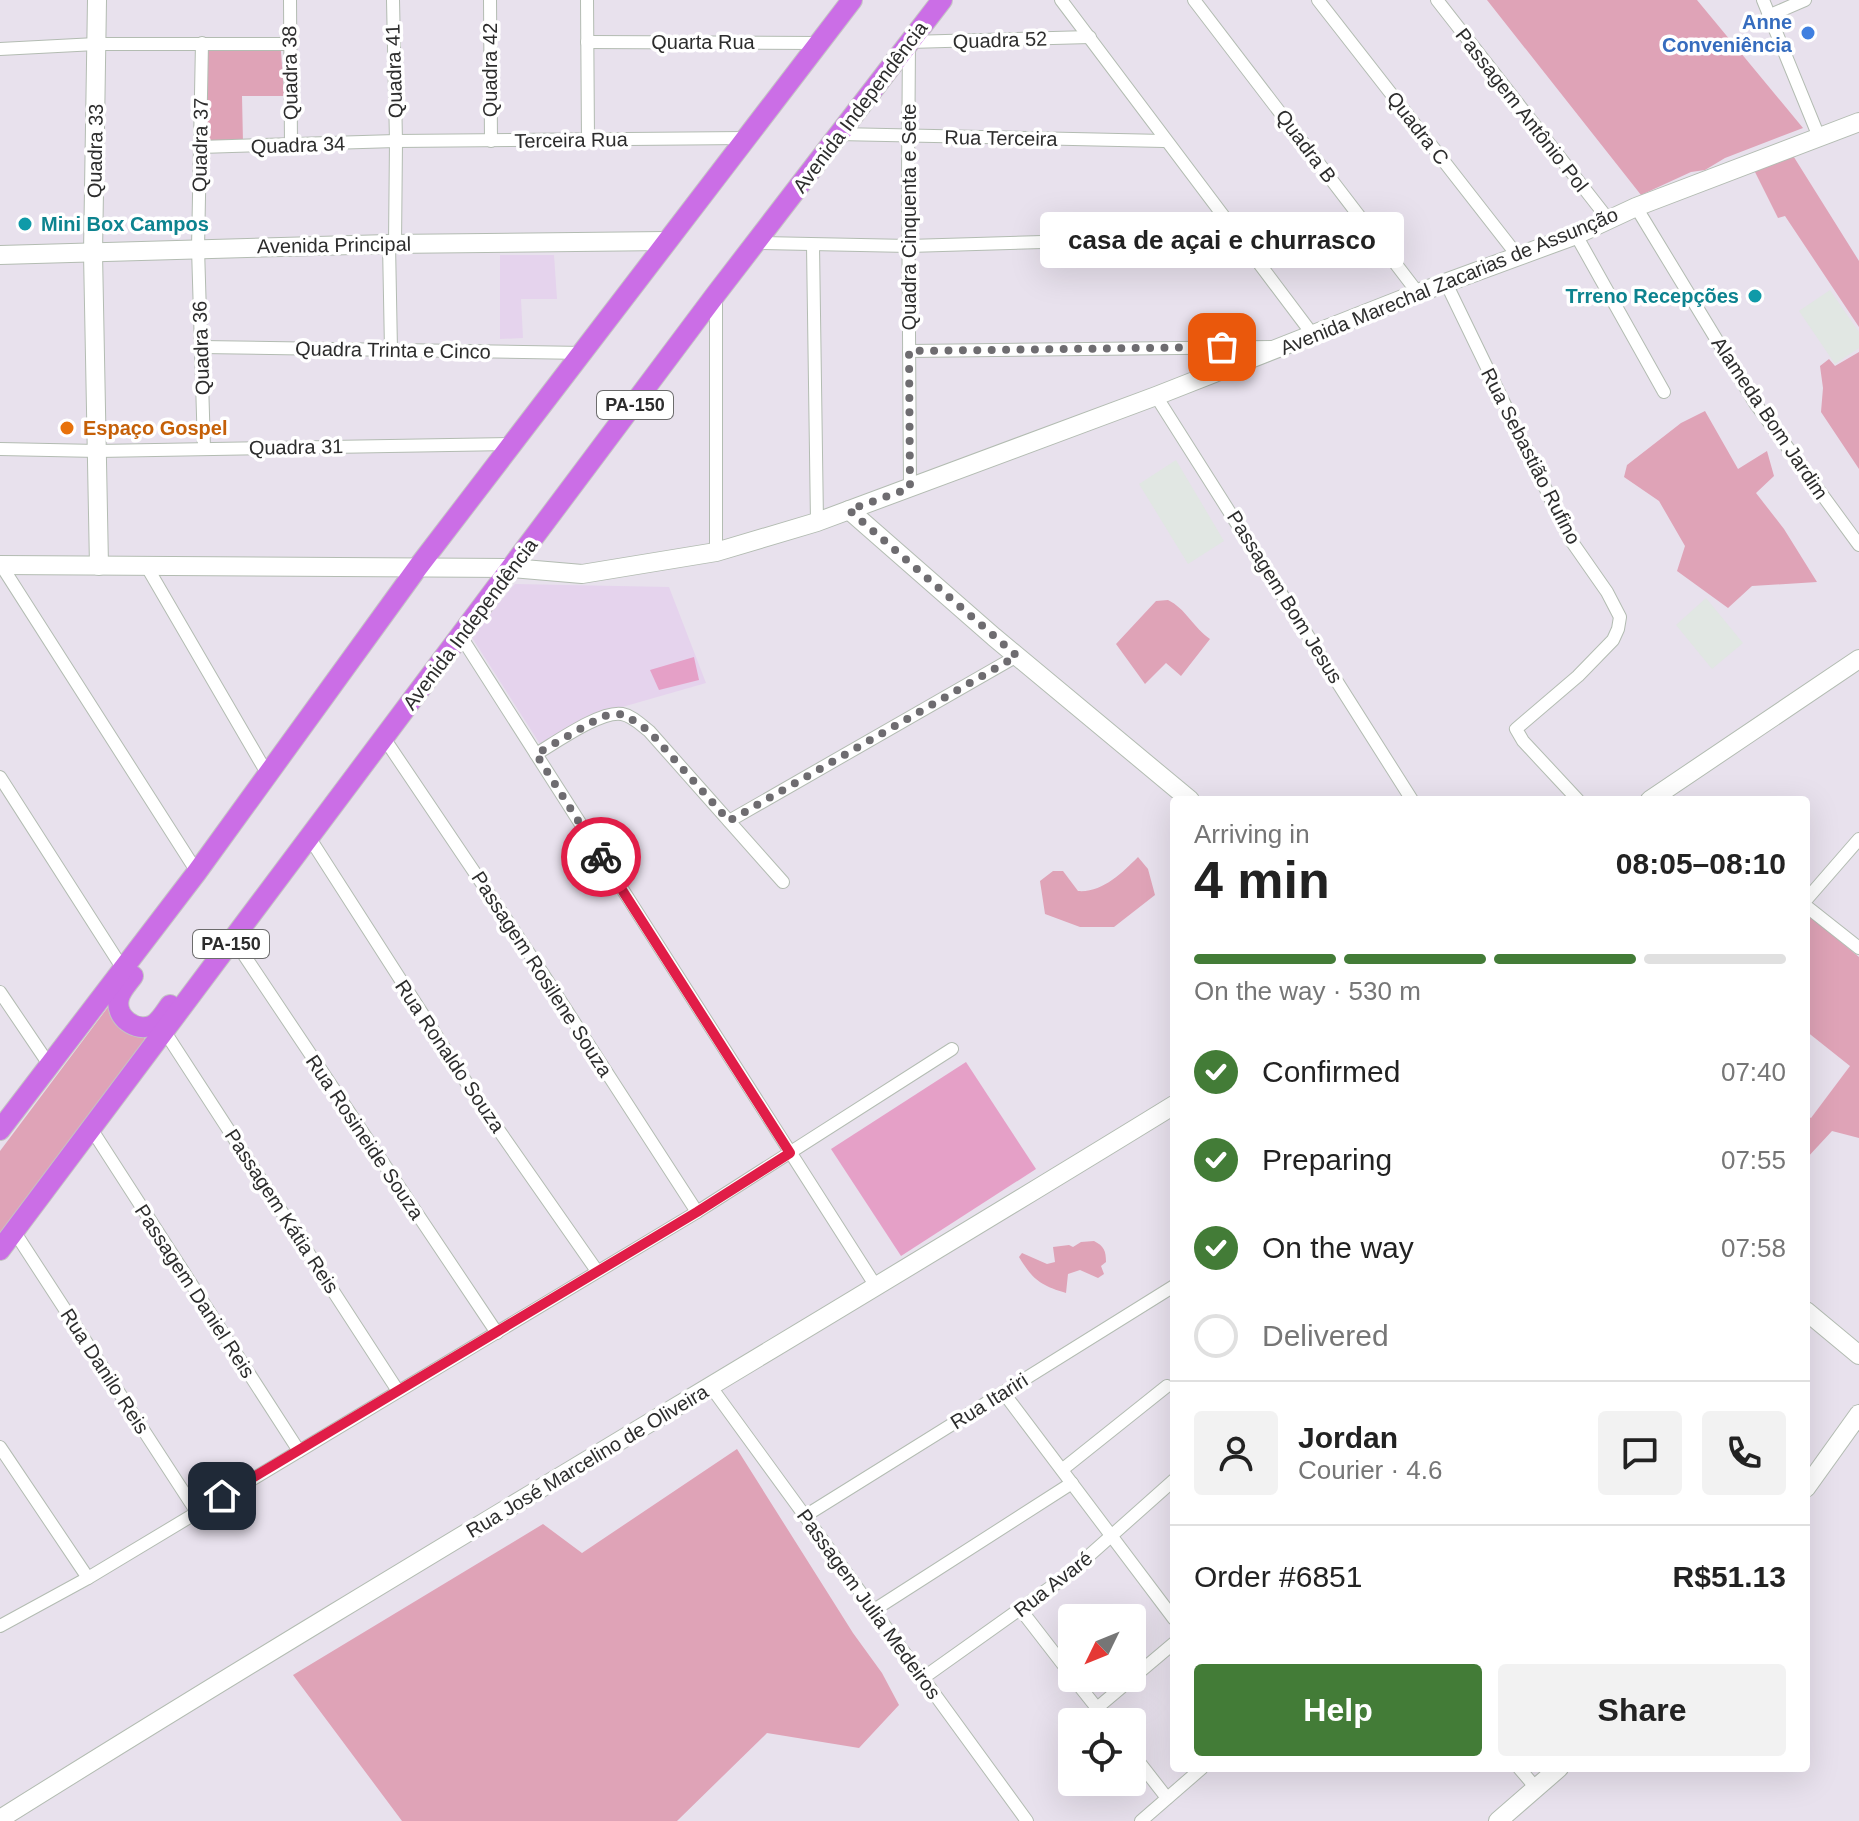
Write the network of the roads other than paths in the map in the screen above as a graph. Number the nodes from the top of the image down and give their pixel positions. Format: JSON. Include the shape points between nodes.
{"nodes":[{"id":1,"x":97,"y":0,"type":"edge"},
{"id":2,"x":290,"y":0,"type":"edge"},
{"id":3,"x":393,"y":0,"type":"edge"},
{"id":4,"x":490,"y":0,"type":"edge"},
{"id":5,"x":587,"y":0,"type":"edge"},
{"id":6,"x":852,"y":0,"type":"edge"},
{"id":7,"x":942,"y":0,"type":"edge"},
{"id":8,"x":1061,"y":0,"type":"edge"},
{"id":9,"x":1194,"y":0,"type":"edge"},
{"id":10,"x":1318,"y":0,"type":"edge"},
{"id":11,"x":1437,"y":0,"type":"edge"},
{"id":12,"x":1763,"y":0,"type":"edge"},
{"id":13,"x":1805,"y":0,"type":"edge"},
{"id":14,"x":1768,"y":16,"type":"junction"},
{"id":15,"x":1090,"y":37,"type":"junction"},
{"id":16,"x":587,"y":42,"type":"junction"},
{"id":17,"x":909,"y":42,"type":"junction"},
{"id":18,"x":202,"y":43,"type":"junction"},
{"id":19,"x":819,"y":43,"type":"junction"},
{"id":20,"x":96,"y":44,"type":"junction"},
{"id":21,"x":289,"y":44,"type":"junction"},
{"id":22,"x":0,"y":49,"type":"edge"},
{"id":23,"x":0,"y":58,"type":"edge"},
{"id":24,"x":1859,"y":122,"type":"edge"},
{"id":25,"x":838,"y":134,"type":"junction"},
{"id":26,"x":908,"y":137,"type":"junction"},
{"id":27,"x":1819,"y":137,"type":"junction"},
{"id":28,"x":746,"y":138,"type":"junction"},
{"id":29,"x":588,"y":139,"type":"junction"},
{"id":30,"x":396,"y":141,"type":"junction"},
{"id":31,"x":491,"y":141,"type":"junction"},
{"id":32,"x":1164,"y":141,"type":"junction"},
{"id":33,"x":291,"y":145,"type":"junction"},
{"id":34,"x":200,"y":147,"type":"junction"},
{"id":35,"x":1636,"y":207,"type":"junction"},
{"id":36,"x":1608,"y":219,"type":"junction"},
{"id":37,"x":1576,"y":235,"type":"junction"},
{"id":38,"x":667,"y":241,"type":"junction"},
{"id":39,"x":1241,"y":241,"type":"junction"},
{"id":40,"x":757,"y":243,"type":"junction"},
{"id":41,"x":392,"y":244,"type":"junction"},
{"id":42,"x":813,"y":245,"type":"junction"},
{"id":43,"x":909,"y":246,"type":"junction"},
{"id":44,"x":198,"y":248,"type":"junction"},
{"id":45,"x":93,"y":253,"type":"junction"},
{"id":46,"x":0,"y":255,"type":"edge"},
{"id":47,"x":1517,"y":255,"type":"junction"},
{"id":48,"x":1446,"y":283,"type":"junction"},
{"id":49,"x":1418,"y":293,"type":"junction"},
{"id":50,"x":716,"y":294,"type":"junction"},
{"id":51,"x":1313,"y":335,"type":"junction"},
{"id":52,"x":1284,"y":346,"type":"junction"},
{"id":53,"x":201,"y":347,"type":"junction"},
{"id":54,"x":391,"y":350,"type":"junction"},
{"id":55,"x":909,"y":351,"type":"junction"},
{"id":56,"x":584,"y":353,"type":"junction"},
{"id":57,"x":1664,"y":392,"type":"dead end"},
{"id":58,"x":1156,"y":396,"type":"junction"},
{"id":59,"x":513,"y":444,"type":"junction"},
{"id":60,"x":204,"y":448,"type":"junction"},
{"id":61,"x":0,"y":449,"type":"edge"},
{"id":62,"x":98,"y":451,"type":"junction"},
{"id":63,"x":910,"y":488,"type":"junction"},
{"id":64,"x":849,"y":510,"type":"junction"},
{"id":65,"x":817,"y":522,"type":"junction"},
{"id":66,"x":1859,"y":545,"type":"edge"},
{"id":67,"x":716,"y":552,"type":"junction"},
{"id":68,"x":0,"y":565,"type":"edge"},
{"id":69,"x":99,"y":566,"type":"junction"},
{"id":70,"x":147,"y":567,"type":"junction"},
{"id":71,"x":418,"y":567,"type":"junction"},
{"id":72,"x":512,"y":568,"type":"junction"},
{"id":73,"x":460,"y":635,"type":"junction"},
{"id":74,"x":1017,"y":656,"type":"junction"},
{"id":75,"x":1859,"y":659,"type":"edge"},
{"id":76,"x":384,"y":738,"type":"junction"},
{"id":77,"x":536,"y":754,"type":"junction"},
{"id":78,"x":268,"y":775,"type":"junction"},
{"id":79,"x":0,"y":777,"type":"edge"},
{"id":80,"x":1185,"y":796,"type":"edge"},
{"id":81,"x":1409,"y":796,"type":"edge"},
{"id":82,"x":1574,"y":796,"type":"edge"},
{"id":83,"x":1656,"y":796,"type":"edge"},
{"id":84,"x":729,"y":821,"type":"junction"},
{"id":85,"x":309,"y":837,"type":"junction"},
{"id":86,"x":221,"y":838,"type":"junction"},
{"id":87,"x":1859,"y":839,"type":"edge"},
{"id":88,"x":285,"y":871,"type":"junction"},
{"id":89,"x":197,"y":872,"type":"junction"},
{"id":90,"x":783,"y":882,"type":"dead end"},
{"id":91,"x":1810,"y":898,"type":"edge"},
{"id":92,"x":1810,"y":906,"type":"edge"},
{"id":93,"x":234,"y":940,"type":"junction"},
{"id":94,"x":1859,"y":948,"type":"edge"},
{"id":95,"x":123,"y":969,"type":"junction"},
{"id":96,"x":0,"y":992,"type":"edge"},
{"id":97,"x":165,"y":1032,"type":"junction"},
{"id":98,"x":952,"y":1049,"type":"dead end"},
{"id":99,"x":50,"y":1066,"type":"junction"},
{"id":100,"x":1170,"y":1107,"type":"edge"},
{"id":101,"x":0,"y":1130,"type":"edge"},
{"id":102,"x":92,"y":1130,"type":"junction"},
{"id":103,"x":790,"y":1153,"type":"junction"},
{"id":104,"x":697,"y":1212,"type":"junction"},
{"id":105,"x":14,"y":1231,"type":"junction"},
{"id":106,"x":0,"y":1250,"type":"edge"},
{"id":107,"x":597,"y":1271,"type":"junction"},
{"id":108,"x":877,"y":1288,"type":"junction"},
{"id":109,"x":1170,"y":1288,"type":"edge"},
{"id":110,"x":1810,"y":1314,"type":"edge"},
{"id":111,"x":497,"y":1333,"type":"junction"},
{"id":112,"x":1859,"y":1355,"type":"edge"},
{"id":113,"x":1167,"y":1386,"type":"dead end"},
{"id":114,"x":711,"y":1387,"type":"junction"},
{"id":115,"x":398,"y":1391,"type":"junction"},
{"id":116,"x":1003,"y":1392,"type":"junction"},
{"id":117,"x":1859,"y":1414,"type":"edge"},
{"id":118,"x":0,"y":1447,"type":"edge"},
{"id":119,"x":299,"y":1451,"type":"junction"},
{"id":120,"x":1063,"y":1469,"type":"junction"},
{"id":121,"x":1810,"y":1482,"type":"edge"},
{"id":122,"x":1072,"y":1483,"type":"junction"},
{"id":123,"x":1170,"y":1484,"type":"edge"},
{"id":124,"x":196,"y":1511,"type":"junction"},
{"id":125,"x":805,"y":1516,"type":"junction"},
{"id":126,"x":1113,"y":1536,"type":"junction"},
{"id":127,"x":88,"y":1578,"type":"junction"},
{"id":128,"x":874,"y":1610,"type":"junction"},
{"id":129,"x":1021,"y":1610,"type":"junction"},
{"id":130,"x":1170,"y":1614,"type":"edge"},
{"id":131,"x":0,"y":1626,"type":"edge"},
{"id":132,"x":1170,"y":1646,"type":"edge"},
{"id":133,"x":1058,"y":1658,"type":"edge"},
{"id":134,"x":923,"y":1678,"type":"junction"},
{"id":135,"x":1085,"y":1692,"type":"edge"},
{"id":136,"x":1097,"y":1708,"type":"joint"},
{"id":137,"x":1146,"y":1771,"type":"edge"},
{"id":138,"x":1197,"y":1772,"type":"edge"},
{"id":139,"x":1522,"y":1772,"type":"edge"},
{"id":140,"x":1554,"y":1772,"type":"edge"},
{"id":141,"x":1536,"y":1788,"type":"junction"},
{"id":142,"x":1167,"y":1798,"type":"junction"},
{"id":143,"x":0,"y":1819,"type":"edge"},
{"id":144,"x":1027,"y":1821,"type":"edge"},
{"id":145,"x":1141,"y":1821,"type":"edge"},
{"id":146,"x":1498,"y":1821,"type":"edge"}],
"edges":[{"from":1,"to":20,"type":"street"},
{"from":2,"to":21,"type":"street","name":"Quadra 38"},
{"from":3,"to":30,"type":"street","name":"Quadra 41"},
{"from":4,"to":31,"type":"street","name":"Quadra 42"},
{"from":5,"to":16,"type":"street"},
{"from":6,"to":19,"type":"main road"},
{"from":7,"to":17,"type":"main road","name":"Avenida Independência","number":"PA-150"},
{"from":8,"to":15,"type":"street"},
{"from":9,"to":49,"type":"street","name":"Quadra B"},
{"from":10,"to":47,"type":"street","name":"Quadra C"},
{"from":11,"to":36,"type":"street","name":"Passagem Antônio Pol"},
{"from":12,"to":14,"type":"street"},
{"from":13,"to":14,"type":"street"},
{"from":14,"to":27,"type":"street"},
{"from":15,"to":17,"type":"street","name":"Quadra 52"},
{"from":15,"to":32,"type":"street"},
{"from":16,"to":19,"type":"street","name":"Quarta Rua"},
{"from":16,"to":29,"type":"street"},
{"from":17,"to":25,"type":"main road","name":"Avenida Independência","number":"PA-150"},
{"from":17,"to":26,"type":"street","name":"Quadra Cinquenta e Sete"},
{"from":18,"to":20,"type":"street"},
{"from":18,"to":21,"type":"street"},
{"from":18,"to":34,"type":"street","name":"Quadra 37"},
{"from":19,"to":28,"type":"main road"},
{"from":20,"to":22,"type":"street"},
{"from":20,"to":45,"type":"street","name":"Quadra 33"},
{"from":21,"to":33,"type":"street","name":"Quadra 38"},
{"from":22,"to":23,"type":"street"},
{"from":24,"to":27,"type":"street","name":"Avenida Marechal Zacarias de Assunção"},
{"from":25,"to":26,"type":"street","name":"Rua Terceira"},
{"from":25,"to":40,"type":"main road","name":"Avenida Independência","number":"PA-150"},
{"from":26,"to":32,"type":"street","name":"Rua Terceira"},
{"from":26,"to":43,"type":"street","name":"Quadra Cinquenta e Sete"},
{"from":27,"to":35,"type":"street","name":"Avenida Marechal Zacarias de Assunção"},
{"from":28,"to":29,"type":"street","name":"Terceira Rua"},
{"from":28,"to":38,"type":"main road"},
{"from":29,"to":31,"type":"street","name":"Terceira Rua"},
{"from":30,"to":31,"type":"street","name":"Terceira Rua"},
{"from":30,"to":33,"type":"street","name":"Quadra 34"},
{"from":30,"to":41,"type":"street","name":"Quadra 41"},
{"from":32,"to":39,"type":"street"},
{"from":33,"to":34,"type":"street","name":"Quadra 34"},
{"from":34,"to":44,"type":"street","name":"Quadra 37"},
{"from":35,"to":36,"type":"street","name":"Avenida Marechal Zacarias de Assunção"},
{"from":35,"to":66,"type":"street","name":"Alameda Bom Jardim","via":[[1755,403]]},
{"from":36,"to":37,"type":"street","name":"Avenida Marechal Zacarias de Assunção"},
{"from":37,"to":47,"type":"street","name":"Avenida Marechal Zacarias de Assunção"},
{"from":37,"to":57,"type":"street"},
{"from":38,"to":41,"type":"street","name":"Avenida Principal"},
{"from":38,"to":56,"type":"main road"},
{"from":39,"to":43,"type":"street"},
{"from":39,"to":51,"type":"street"},
{"from":40,"to":42,"type":"street"},
{"from":40,"to":50,"type":"main road","name":"Avenida Independência","number":"PA-150"},
{"from":41,"to":44,"type":"street","name":"Avenida Principal"},
{"from":41,"to":54,"type":"street"},
{"from":42,"to":43,"type":"street"},
{"from":42,"to":65,"type":"street"},
{"from":43,"to":55,"type":"street","name":"Quadra Cinquenta e Sete"},
{"from":44,"to":45,"type":"street","name":"Avenida Principal"},
{"from":44,"to":53,"type":"street","name":"Quadra 36"},
{"from":45,"to":46,"type":"street","name":"Avenida Principal"},
{"from":45,"to":62,"type":"street","name":"Quadra 33"},
{"from":47,"to":48,"type":"street","name":"Avenida Marechal Zacarias de Assunção"},
{"from":48,"to":49,"type":"street","name":"Avenida Marechal Zacarias de Assunção"},
{"from":48,"to":82,"type":"street","name":"Rua Sebastião Rufino","via":[[1570,539],[1620,617],[1613,640],[1516,729]]},
{"from":49,"to":51,"type":"street","name":"Avenida Marechal Zacarias de Assunção"},
{"from":50,"to":67,"type":"street"},
{"from":50,"to":72,"type":"main road","name":"Avenida Independência","number":"PA-150"},
{"from":51,"to":52,"type":"street","name":"Avenida Marechal Zacarias de Assunção"},
{"from":52,"to":55,"type":"street"},
{"from":52,"to":58,"type":"street","name":"Avenida Marechal Zacarias de Assunção"},
{"from":53,"to":54,"type":"street","name":"Quadra Trinta e Cinco"},
{"from":53,"to":60,"type":"street","name":"Quadra 36"},
{"from":54,"to":56,"type":"street","name":"Quadra Trinta e Cinco"},
{"from":55,"to":63,"type":"street","name":"Quadra Cinquenta e Sete"},
{"from":56,"to":59,"type":"main road"},
{"from":58,"to":63,"type":"street","name":"Avenida Marechal Zacarias de Assunção"},
{"from":58,"to":81,"type":"street","name":"Passagem Bom Jesus"},
{"from":59,"to":60,"type":"street","name":"Quadra 31"},
{"from":59,"to":71,"type":"main road"},
{"from":60,"to":62,"type":"street","name":"Quadra 31"},
{"from":61,"to":62,"type":"street","name":"Quadra 31"},
{"from":62,"to":69,"type":"street"},
{"from":63,"to":64,"type":"street","name":"Avenida Marechal Zacarias de Assunção"},
{"from":64,"to":65,"type":"street","name":"Avenida Marechal Zacarias de Assunção"},
{"from":64,"to":74,"type":"street"},
{"from":65,"to":67,"type":"street","name":"Avenida Marechal Zacarias de Assunção"},
{"from":67,"to":72,"type":"street","name":"Avenida Marechal Zacarias de Assunção","via":[[582,574]]},
{"from":68,"to":69,"type":"street","name":"Avenida Marechal Zacarias de Assunção"},
{"from":68,"to":89,"type":"street"},
{"from":69,"to":70,"type":"street","name":"Avenida Marechal Zacarias de Assunção"},
{"from":70,"to":71,"type":"street","name":"Avenida Marechal Zacarias de Assunção"},
{"from":70,"to":78,"type":"street"},
{"from":71,"to":72,"type":"street","name":"Avenida Marechal Zacarias de Assunção"},
{"from":71,"to":78,"type":"main road"},
{"from":72,"to":73,"type":"main road","name":"Avenida Independência","number":"PA-150"},
{"from":73,"to":76,"type":"main road","name":"Avenida Independência","number":"PA-150"},
{"from":73,"to":77,"type":"street"},
{"from":74,"to":80,"type":"street"},
{"from":74,"to":84,"type":"street"},
{"from":75,"to":83,"type":"street"},
{"from":76,"to":85,"type":"main road","name":"Avenida Independência","number":"PA-150"},
{"from":76,"to":104,"type":"street","name":"Passagem Rosilene Souza"},
{"from":77,"to":84,"type":"street","via":[[603,716],[624,714],[649,731]]},
{"from":77,"to":103,"type":"street"},
{"from":78,"to":86,"type":"main road"},
{"from":79,"to":95,"type":"street"},
{"from":84,"to":90,"type":"street"},
{"from":85,"to":88,"type":"main road","name":"Avenida Independência","number":"PA-150"},
{"from":85,"to":107,"type":"street","name":"Rua Ronaldo Souza","via":[[477,1099]]},
{"from":86,"to":88,"type":"main road","via":[[207,874],[120,994],[120,1013],[133,1025],[145,1028],[156,1023],[258,891]]},
{"from":86,"to":89,"type":"main road"},
{"from":87,"to":91,"type":"street"},
{"from":88,"to":93,"type":"main road","name":"Avenida Independência","number":"PA-150"},
{"from":89,"to":95,"type":"main road"},
{"from":92,"to":94,"type":"street"},
{"from":93,"to":97,"type":"main road","name":"Avenida Independência","number":"PA-150"},
{"from":93,"to":111,"type":"street","name":"Rua Rosineide Souza"},
{"from":95,"to":99,"type":"main road"},
{"from":96,"to":99,"type":"street"},
{"from":97,"to":102,"type":"main road","name":"Avenida Independência","number":"PA-150"},
{"from":97,"to":115,"type":"street","name":"Passagem Kátia Reis"},
{"from":98,"to":103,"type":"street"},
{"from":99,"to":101,"type":"main road"},
{"from":100,"to":108,"type":"street","name":"Rua José Marcelino de Oliveira"},
{"from":102,"to":105,"type":"main road","name":"Avenida Independência","number":"PA-150"},
{"from":102,"to":119,"type":"street","name":"Passagem Daniel Reis"},
{"from":103,"to":104,"type":"street"},
{"from":103,"to":108,"type":"street"},
{"from":104,"to":107,"type":"street"},
{"from":105,"to":106,"type":"main road","name":"Avenida Independência","number":"PA-150"},
{"from":105,"to":124,"type":"street","name":"Rua Danilo Reis"},
{"from":107,"to":111,"type":"street"},
{"from":108,"to":114,"type":"street","name":"Rua José Marcelino de Oliveira"},
{"from":109,"to":116,"type":"street","name":"Rua Itariri"},
{"from":110,"to":112,"type":"street"},
{"from":111,"to":115,"type":"street"},
{"from":113,"to":120,"type":"street"},
{"from":114,"to":125,"type":"street","name":"Passagem Julia Medeiros"},
{"from":114,"to":143,"type":"street","name":"Rua José Marcelino de Oliveira"},
{"from":115,"to":119,"type":"street"},
{"from":116,"to":120,"type":"street"},
{"from":116,"to":125,"type":"street","name":"Rua Itariri"},
{"from":117,"to":121,"type":"street"},
{"from":118,"to":127,"type":"street"},
{"from":119,"to":124,"type":"street"},
{"from":120,"to":122,"type":"street"},
{"from":122,"to":126,"type":"street"},
{"from":122,"to":128,"type":"street"},
{"from":123,"to":126,"type":"street","name":"Rua Avaré"},
{"from":124,"to":127,"type":"street"},
{"from":125,"to":128,"type":"street","name":"Passagem Julia Medeiros"},
{"from":126,"to":129,"type":"street","name":"Rua Avaré"},
{"from":126,"to":130,"type":"street"},
{"from":127,"to":131,"type":"street"},
{"from":128,"to":134,"type":"street","name":"Passagem Julia Medeiros"},
{"from":129,"to":133,"type":"street"},
{"from":129,"to":134,"type":"street","name":"Rua Avaré"},
{"from":132,"to":136,"type":"street"},
{"from":134,"to":144,"type":"street","name":"Passagem Julia Medeiros"},
{"from":135,"to":136,"type":"street"},
{"from":137,"to":142,"type":"street"},
{"from":138,"to":142,"type":"street"},
{"from":139,"to":141,"type":"street"},
{"from":140,"to":141,"type":"street"},
{"from":141,"to":146,"type":"street"},
{"from":142,"to":145,"type":"street"}]}
